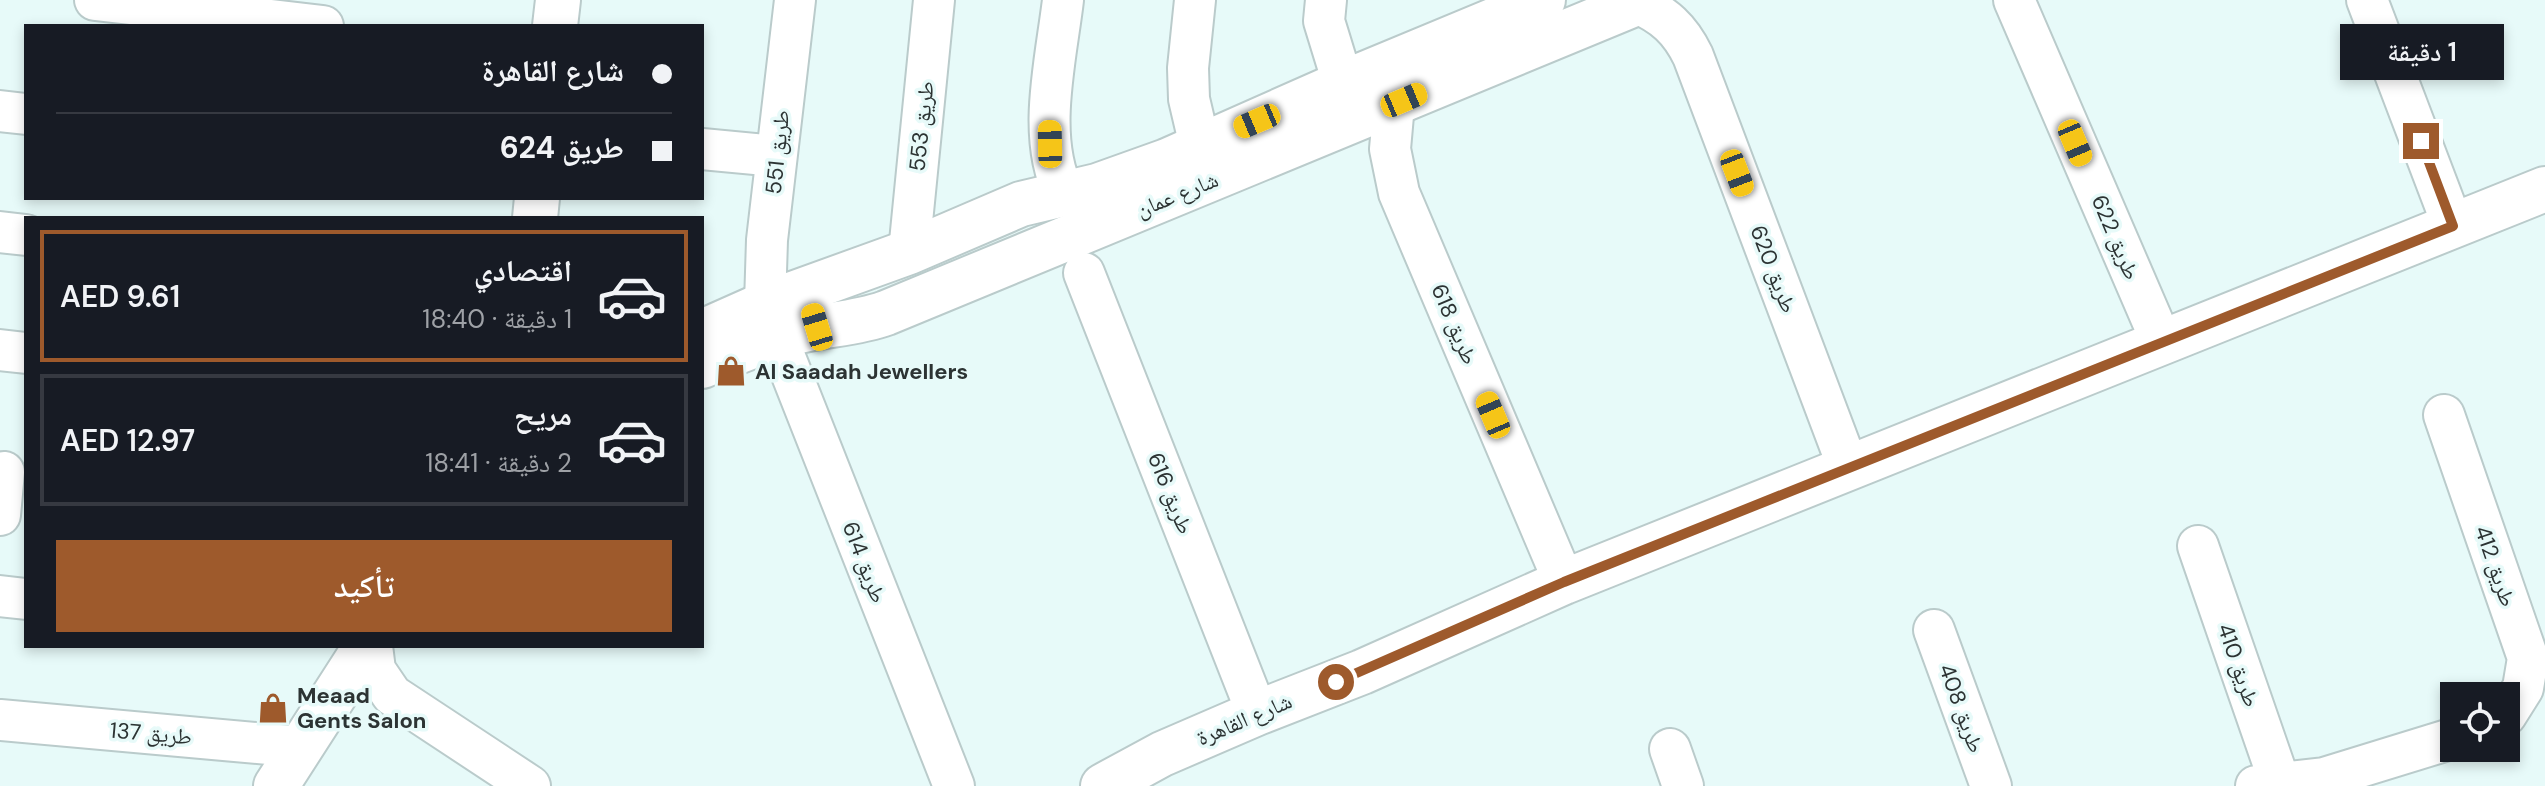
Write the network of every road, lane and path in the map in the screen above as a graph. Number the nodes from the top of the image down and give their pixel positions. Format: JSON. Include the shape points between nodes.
{"nodes":[{"id":1,"x":95,"y":0,"type":"edge"},
{"id":2,"x":558,"y":0,"type":"edge"},
{"id":3,"x":795,"y":0,"type":"edge"},
{"id":4,"x":934,"y":0,"type":"edge"},
{"id":5,"x":1063,"y":0,"type":"edge"},
{"id":6,"x":1191,"y":0,"type":"edge"},
{"id":7,"x":1326,"y":0,"type":"edge"},
{"id":8,"x":1543,"y":0,"type":"edge"},
{"id":9,"x":2014,"y":0,"type":"edge"},
{"id":10,"x":2367,"y":0,"type":"edge"},
{"id":11,"x":1641,"y":2,"type":"edge"},
{"id":12,"x":236,"y":8,"type":"edge"},
{"id":13,"x":1481,"y":10,"type":"edge"},
{"id":14,"x":313,"y":24,"type":"edge"},
{"id":15,"x":555,"y":24,"type":"edge"},
{"id":16,"x":1343,"y":83,"type":"junction"},
{"id":17,"x":1394,"y":104,"type":"junction"},
{"id":18,"x":0,"y":111,"type":"edge"},
{"id":19,"x":24,"y":114,"type":"edge"},
{"id":20,"x":1200,"y":146,"type":"junction"},
{"id":21,"x":704,"y":149,"type":"edge"},
{"id":22,"x":776,"y":156,"type":"junction"},
{"id":23,"x":2545,"y":189,"type":"edge"},
{"id":24,"x":1064,"y":193,"type":"junction"},
{"id":25,"x":2453,"y":226,"type":"junction"},
{"id":26,"x":0,"y":232,"type":"edge"},
{"id":27,"x":24,"y":235,"type":"edge"},
{"id":28,"x":909,"y":252,"type":"junction"},
{"id":29,"x":1084,"y":273,"type":"dead end"},
{"id":30,"x":791,"y":314,"type":"junction"},
{"id":31,"x":704,"y":332,"type":"edge"},
{"id":32,"x":2162,"y":343,"type":"junction"},
{"id":33,"x":0,"y":350,"type":"edge"},
{"id":34,"x":24,"y":353,"type":"edge"},
{"id":35,"x":704,"y":365,"type":"edge"},
{"id":36,"x":2444,"y":415,"type":"dead end"},
{"id":37,"x":1848,"y":467,"type":"junction"},
{"id":38,"x":10,"y":472,"type":"edge"},
{"id":39,"x":0,"y":515,"type":"edge"},
{"id":40,"x":2198,"y":546,"type":"dead end"},
{"id":41,"x":1564,"y":582,"type":"junction"},
{"id":42,"x":0,"y":596,"type":"edge"},
{"id":43,"x":24,"y":599,"type":"edge"},
{"id":44,"x":1934,"y":630,"type":"dead end"},
{"id":45,"x":365,"y":648,"type":"edge"},
{"id":46,"x":372,"y":648,"type":"edge"},
{"id":47,"x":2520,"y":693,"type":"edge"},
{"id":48,"x":1257,"y":713,"type":"junction"},
{"id":49,"x":0,"y":720,"type":"edge"},
{"id":50,"x":2440,"y":742,"type":"edge"},
{"id":51,"x":301,"y":747,"type":"junction"},
{"id":52,"x":2272,"y":785,"type":"edge"},
{"id":53,"x":276,"y":786,"type":"edge"},
{"id":54,"x":530,"y":786,"type":"edge"},
{"id":55,"x":954,"y":786,"type":"edge"},
{"id":56,"x":1103,"y":786,"type":"edge"},
{"id":57,"x":1991,"y":786,"type":"edge"}],
"edges":[{"from":1,"to":12,"type":"street"},
{"from":2,"to":15,"type":"street"},
{"from":3,"to":22,"type":"street","name":"طريق 551"},
{"from":4,"to":28,"type":"street","name":"طريق 553"},
{"from":5,"to":24,"type":"street","via":[[1049,122],[1053,164]]},
{"from":6,"to":20,"type":"street","via":[[1189,99]]},
{"from":7,"to":16,"type":"street","via":[[1324,21]]},
{"from":8,"to":13,"type":"street","name":"شارع عمان"},
{"from":9,"to":32,"type":"street","name":"طريق 622"},
{"from":10,"to":25,"type":"street"},
{"from":11,"to":17,"type":"street","name":"شارع عمان"},
{"from":11,"to":37,"type":"street","name":"طريق 620","via":[[1671,23],[1693,56]]},
{"from":12,"to":14,"type":"street"},
{"from":13,"to":16,"type":"street","name":"شارع عمان"},
{"from":16,"to":20,"type":"street","name":"شارع عمان"},
{"from":17,"to":30,"type":"street","name":"شارع عمان","via":[[886,313],[863,321]]},
{"from":17,"to":41,"type":"street","name":"طريق 618","via":[[1390,149],[1399,193]]},
{"from":18,"to":19,"type":"street"},
{"from":20,"to":24,"type":"street","name":"شارع عمان","via":[[1133,174]]},
{"from":21,"to":22,"type":"street"},
{"from":22,"to":30,"type":"street","name":"طريق 551","via":[[767,240]]},
{"from":23,"to":25,"type":"street","name":"شارع القاهرة"},
{"from":24,"to":28,"type":"street","name":"شارع عمان","via":[[1021,204]]},
{"from":25,"to":32,"type":"street","name":"شارع القاهرة"},
{"from":26,"to":27,"type":"street"},
{"from":28,"to":30,"type":"street","name":"شارع عمان"},
{"from":29,"to":48,"type":"street","name":"طريق 616"},
{"from":30,"to":31,"type":"street","name":"شارع عمان"},
{"from":30,"to":35,"type":"street","name":"شارع عمان"},
{"from":30,"to":55,"type":"street","name":"طريق 614"},
{"from":32,"to":37,"type":"street","name":"شارع القاهرة"},
{"from":33,"to":34,"type":"street"},
{"from":36,"to":47,"type":"street","name":"طريق 412","via":[[2528,658]]},
{"from":37,"to":41,"type":"street","name":"شارع القاهرة"},
{"from":38,"to":39,"type":"street"},
{"from":40,"to":52,"type":"street","name":"طريق 410"},
{"from":41,"to":48,"type":"street","name":"شارع القاهرة"},
{"from":42,"to":43,"type":"street"},
{"from":44,"to":57,"type":"street","name":"طريق 408"},
{"from":45,"to":51,"type":"street"},
{"from":46,"to":54,"type":"street","via":[[375,670],[392,695]]},
{"from":48,"to":56,"type":"street","name":"شارع القاهرة"},
{"from":49,"to":51,"type":"street","name":"طريق 137"},
{"from":50,"to":52,"type":"street","via":[[2324,778]]},
{"from":51,"to":53,"type":"street"}]}
